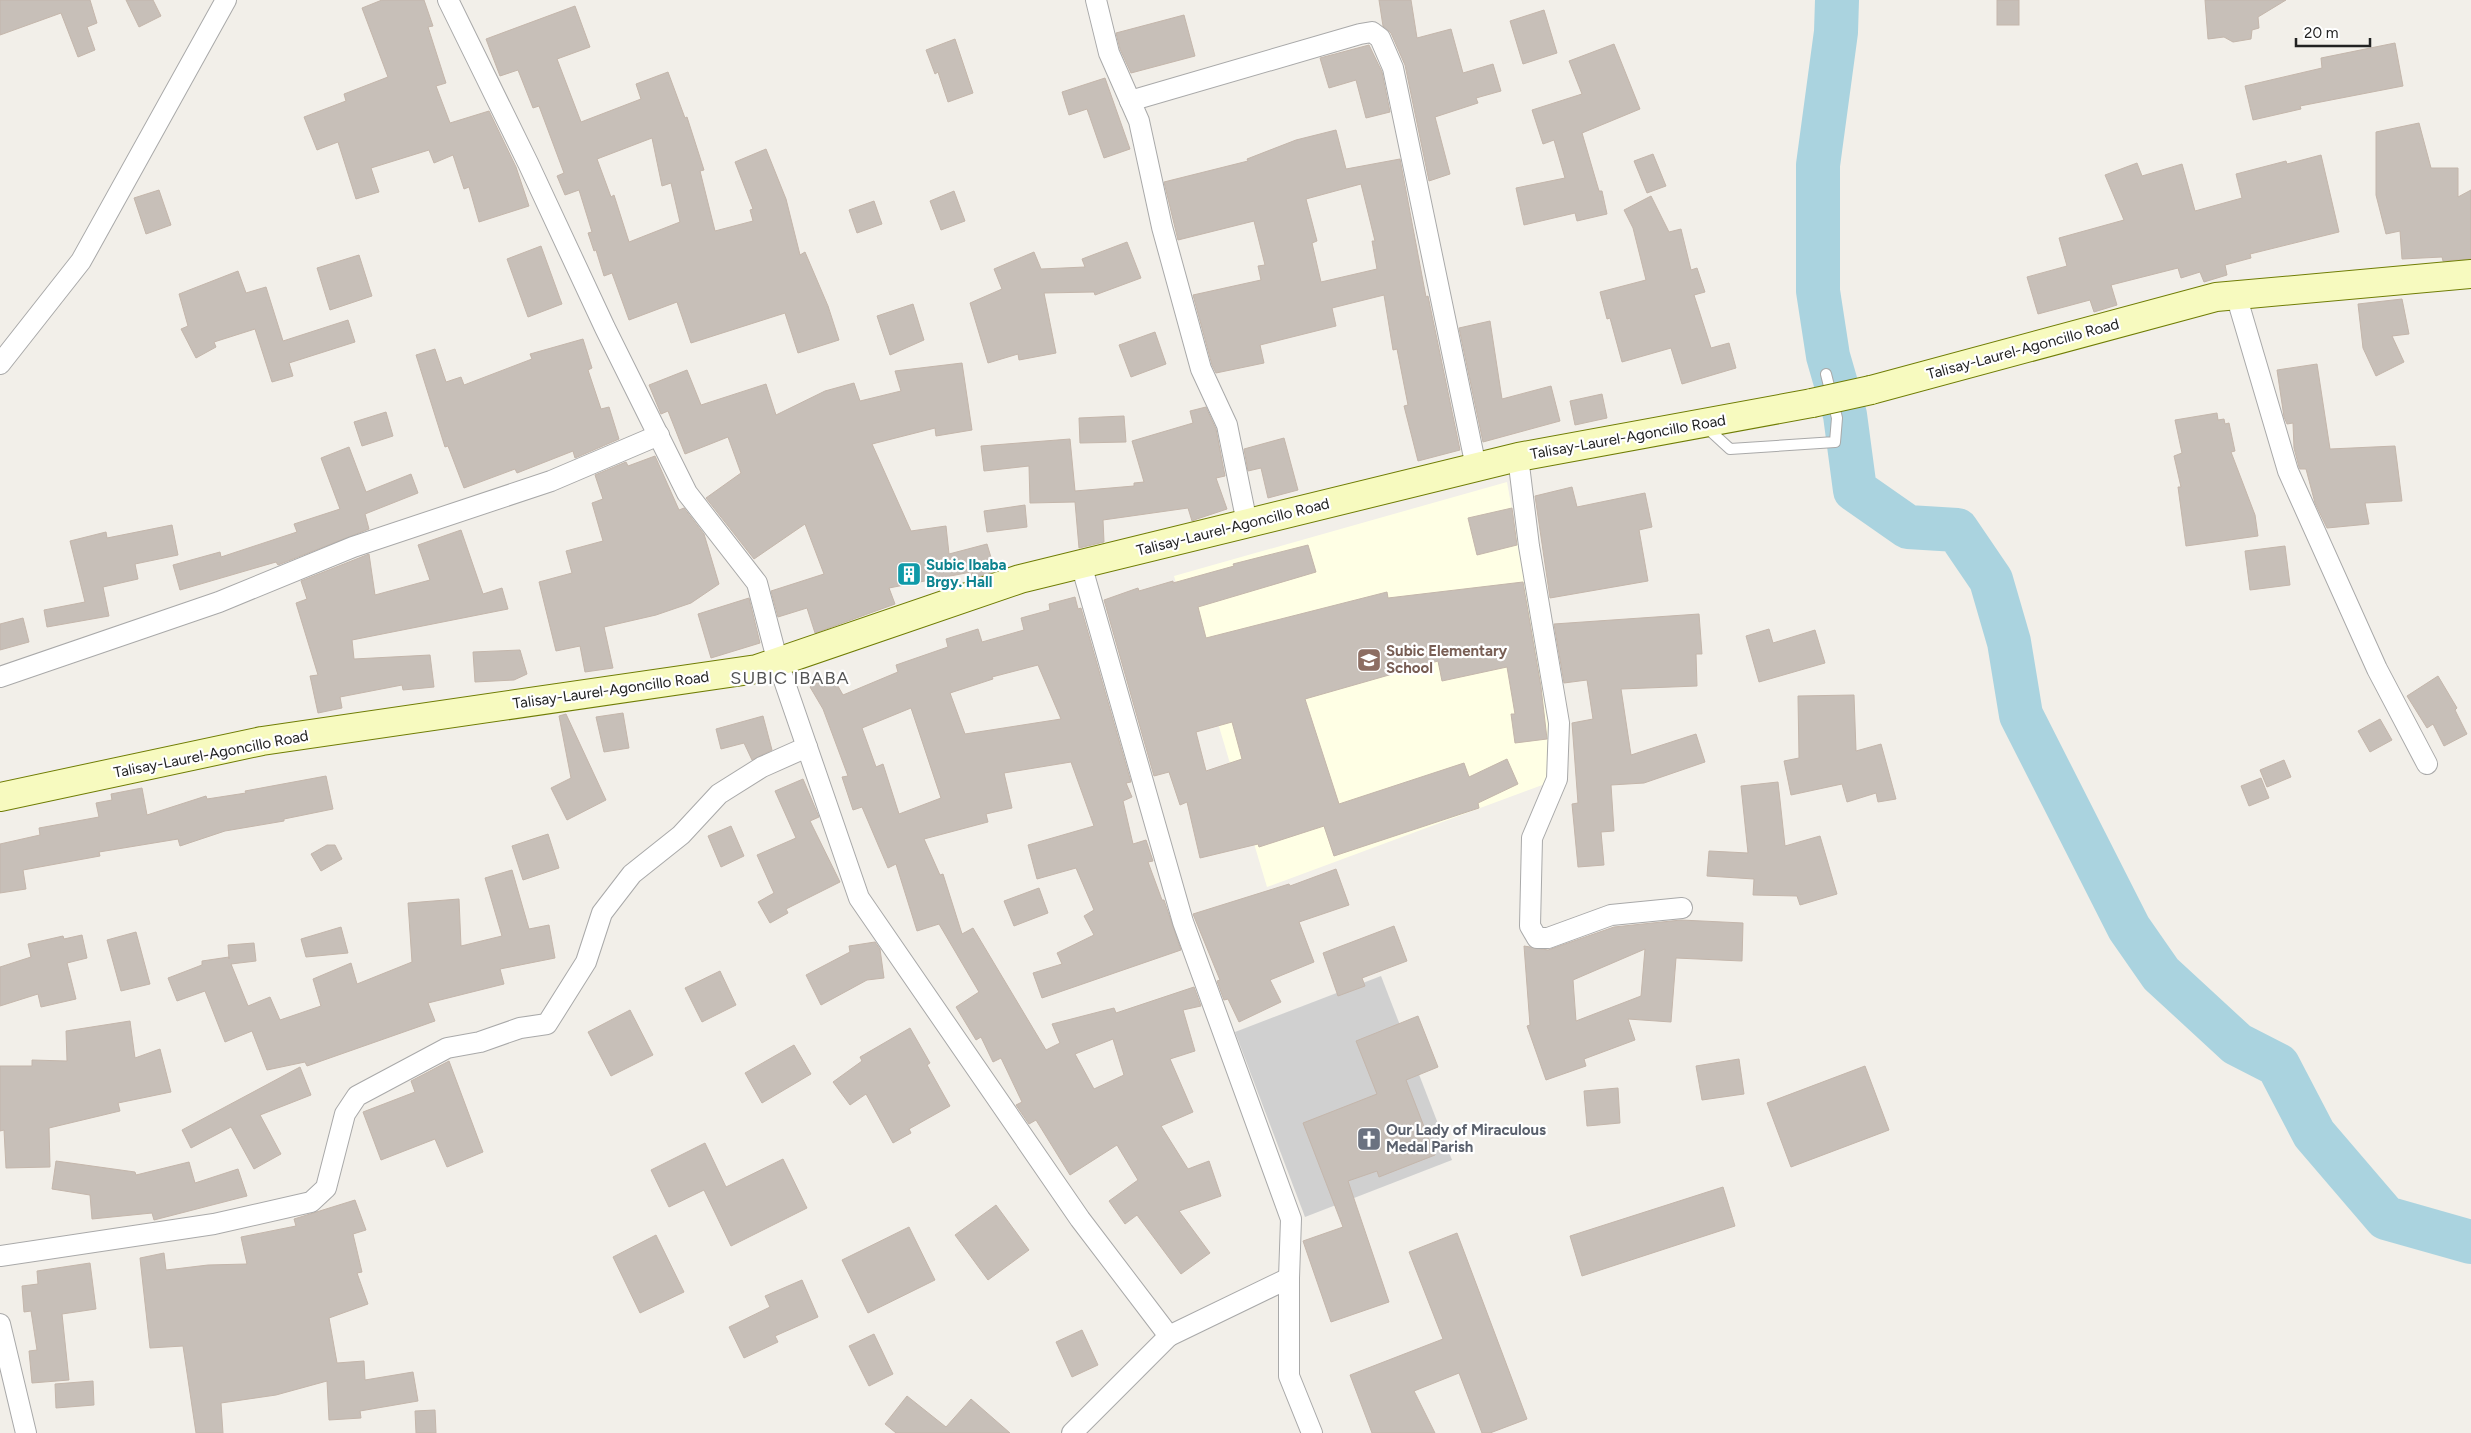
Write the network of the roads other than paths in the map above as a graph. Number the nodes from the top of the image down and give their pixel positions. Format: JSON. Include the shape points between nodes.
{"nodes":[{"id":1,"x":226,"y":0,"type":"edge"},
{"id":2,"x":448,"y":0,"type":"edge"},
{"id":3,"x":1096,"y":0,"type":"edge"},
{"id":4,"x":1130,"y":101,"type":"junction"},
{"id":5,"x":2471,"y":274,"type":"edge"},
{"id":6,"x":2236,"y":295,"type":"junction"},
{"id":7,"x":0,"y":364,"type":"edge"},
{"id":8,"x":1826,"y":374,"type":"dead end"},
{"id":9,"x":1702,"y":423,"type":"junction"},
{"id":10,"x":659,"y":435,"type":"junction"},
{"id":11,"x":1518,"y":457,"type":"junction"},
{"id":12,"x":1476,"y":467,"type":"junction"},
{"id":13,"x":1247,"y":523,"type":"junction"},
{"id":14,"x":1081,"y":564,"type":"junction"},
{"id":15,"x":778,"y":663,"type":"junction"},
{"id":16,"x":0,"y":677,"type":"edge"},
{"id":17,"x":807,"y":747,"type":"junction"},
{"id":18,"x":2427,"y":764,"type":"dead end"},
{"id":19,"x":0,"y":797,"type":"edge"},
{"id":20,"x":1682,"y":908,"type":"dead end"},
{"id":21,"x":0,"y":1256,"type":"edge"},
{"id":22,"x":1289,"y":1278,"type":"junction"},
{"id":23,"x":0,"y":1324,"type":"edge"},
{"id":24,"x":1169,"y":1336,"type":"junction"},
{"id":25,"x":26,"y":1433,"type":"edge"},
{"id":26,"x":1072,"y":1433,"type":"edge"},
{"id":27,"x":1312,"y":1433,"type":"edge"}],
"edges":[{"from":1,"to":7,"type":"street","via":[[81,261]]},
{"from":2,"to":10,"type":"street"},
{"from":3,"to":4,"type":"street","via":[[1109,53]]},
{"from":4,"to":12,"type":"street","via":[[1360,34],[1372,32],[1380,38],[1393,68]]},
{"from":4,"to":13,"type":"street","via":[[1138,121],[1162,227],[1201,369],[1227,425]]},
{"from":5,"to":6,"type":"main road","name":"Talisay-Laurel-Agoncillo Road"},
{"from":6,"to":9,"type":"main road","name":"Talisay-Laurel-Agoncillo Road","bridge":true,"via":[[2216,297],[1871,390]]},
{"from":6,"to":18,"type":"street","via":[[2288,471],[2377,668]]},
{"from":8,"to":9,"type":"lane","via":[[1837,418],[1835,442],[1730,449]]},
{"from":9,"to":11,"type":"main road","name":"Talisay-Laurel-Agoncillo Road"},
{"from":10,"to":15,"type":"street","via":[[688,493],[756,583]]},
{"from":10,"to":16,"type":"street","via":[[550,481],[353,547],[219,602]]},
{"from":11,"to":12,"type":"main road","name":"Talisay-Laurel-Agoncillo Road"},
{"from":11,"to":20,"type":"street","via":[[1529,546],[1560,723],[1557,779],[1532,838],[1530,926],[1537,938],[1548,938],[1611,914]]},
{"from":12,"to":13,"type":"main road","name":"Talisay-Laurel-Agoncillo Road"},
{"from":13,"to":14,"type":"main road","name":"Talisay-Laurel-Agoncillo Road"},
{"from":14,"to":15,"type":"main road","name":"Talisay-Laurel-Agoncillo Road","via":[[1020,579]]},
{"from":14,"to":22,"type":"street","via":[[1183,922],[1291,1219]]},
{"from":15,"to":17,"type":"street"},
{"from":15,"to":19,"type":"main road","name":"Talisay-Laurel-Agoncillo Road","via":[[747,671],[262,741]]},
{"from":17,"to":21,"type":"street","via":[[762,767],[719,794],[681,835],[632,874],[602,913],[586,962],[547,1024],[447,1048],[357,1096],[345,1114],[326,1188],[311,1202],[214,1224]]},
{"from":17,"to":24,"type":"street","via":[[858,898],[1080,1219]]},
{"from":22,"to":24,"type":"street"},
{"from":22,"to":27,"type":"street","via":[[1289,1376]]},
{"from":23,"to":25,"type":"street"},
{"from":24,"to":26,"type":"street"}]}
